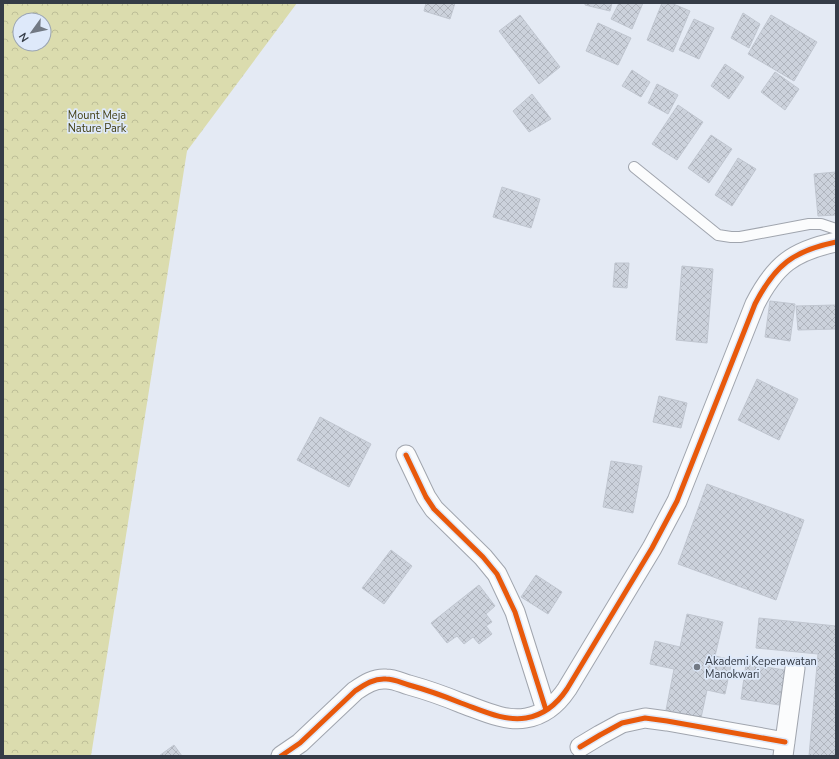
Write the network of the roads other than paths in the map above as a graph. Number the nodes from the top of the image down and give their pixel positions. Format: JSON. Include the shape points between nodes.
{"nodes":[{"id":1,"x":634,"y":167,"type":"dead end"},
{"id":2,"x":836,"y":229,"type":"edge"},
{"id":3,"x":836,"y":242,"type":"edge"},
{"id":4,"x":406,"y":455,"type":"dead end"},
{"id":5,"x":795,"y":668,"type":"dead end"},
{"id":6,"x":546,"y":710,"type":"junction"},
{"id":7,"x":580,"y":747,"type":"dead end"},
{"id":8,"x":784,"y":749,"type":"edge"},
{"id":9,"x":282,"y":756,"type":"edge"}],
"edges":[{"from":1,"to":2,"type":"lane","via":[[718,235],[740,237],[809,224],[821,224]]},
{"from":3,"to":6,"type":"street","via":[[818,245],[792,258],[780,266],[763,288],[677,501],[652,548],[567,689]]},
{"from":4,"to":6,"type":"street","via":[[434,508],[497,574],[515,612]]},
{"from":5,"to":8,"type":"street"},
{"from":6,"to":9,"type":"street","via":[[530,717],[514,719],[393,680],[375,680],[355,691],[300,743]]},
{"from":7,"to":8,"type":"street","via":[[622,724],[645,718],[667,720]]}]}
